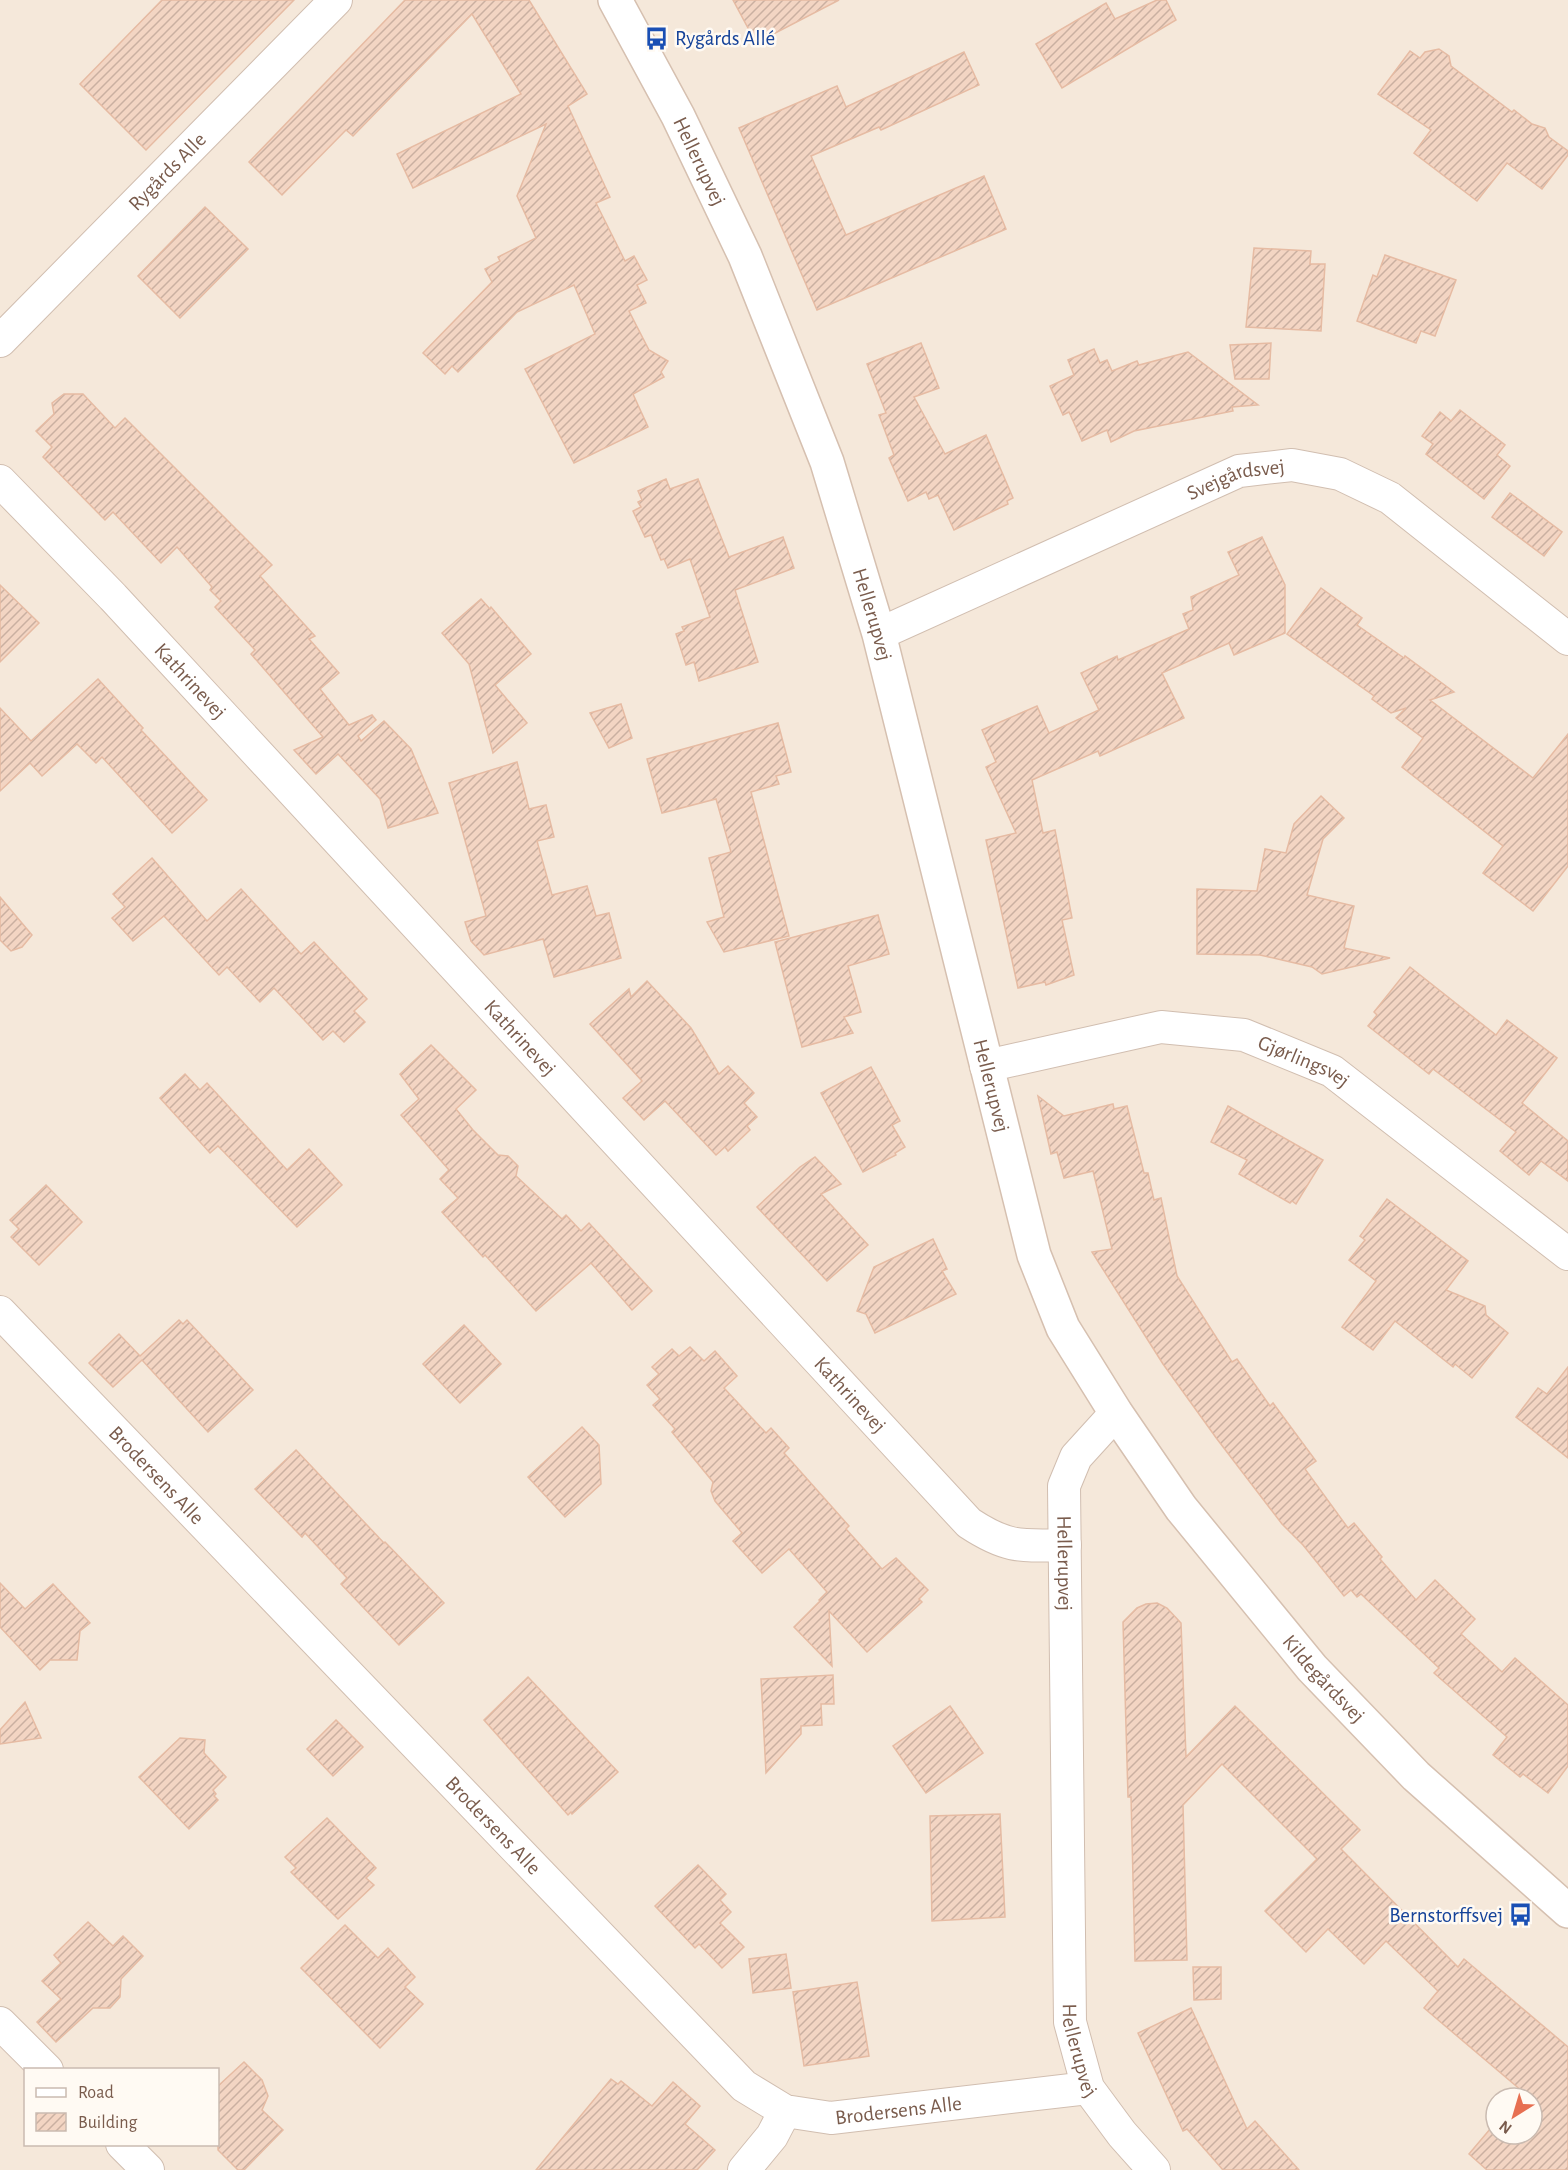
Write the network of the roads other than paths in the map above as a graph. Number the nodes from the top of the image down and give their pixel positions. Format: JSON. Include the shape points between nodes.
{"nodes":[{"id":1,"x":336,"y":0,"type":"edge"},
{"id":2,"x":615,"y":0,"type":"edge"},
{"id":3,"x":0,"y":341,"type":"edge"},
{"id":4,"x":0,"y":481,"type":"edge"},
{"id":5,"x":879,"y":634,"type":"junction"},
{"id":6,"x":1568,"y":639,"type":"edge"},
{"id":7,"x":986,"y":1066,"type":"junction"},
{"id":8,"x":1568,"y":1254,"type":"edge"},
{"id":9,"x":0,"y":1311,"type":"edge"},
{"id":10,"x":1116,"y":1413,"type":"junction"},
{"id":11,"x":1065,"y":1545,"type":"junction"},
{"id":12,"x":1568,"y":1911,"type":"edge"},
{"id":13,"x":0,"y":2023,"type":"edge"},
{"id":14,"x":44,"y":2068,"type":"edge"},
{"id":15,"x":1088,"y":2088,"type":"junction"},
{"id":16,"x":785,"y":2111,"type":"junction"},
{"id":17,"x":123,"y":2146,"type":"edge"},
{"id":18,"x":148,"y":2170,"type":"edge"},
{"id":19,"x":744,"y":2170,"type":"edge"},
{"id":20,"x":1154,"y":2170,"type":"edge"}],
"edges":[{"from":1,"to":3,"type":"street","name":"Rygårds Alle"},
{"from":2,"to":5,"type":"street","name":"Hellerupvej","via":[[678,116],[745,256],[827,462]]},
{"from":4,"to":11,"type":"street","name":"Kathrinevej","via":[[121,606],[969,1523],[992,1538],[1017,1546]]},
{"from":5,"to":6,"type":"street","name":"Svejgårdsvej","via":[[1239,471],[1292,465],[1340,474],[1390,498]]},
{"from":5,"to":7,"type":"street","name":"Hellerupvej"},
{"from":7,"to":8,"type":"street","name":"Gjørlingsvej","via":[[1161,1027],[1244,1035],[1332,1071]]},
{"from":7,"to":10,"type":"street","name":"Hellerupvej","via":[[1034,1255],[1063,1328]]},
{"from":9,"to":16,"type":"street","name":"Brodersens Alle","via":[[744,2086]]},
{"from":10,"to":11,"type":"street","name":"Hellerupvej","via":[[1076,1457],[1065,1486]]},
{"from":10,"to":12,"type":"street","name":"Kildegårdsvej","via":[[1181,1508],[1312,1668],[1416,1776]]},
{"from":11,"to":15,"type":"street","name":"Hellerupvej","via":[[1070,2022]]},
{"from":13,"to":14,"type":"street"},
{"from":15,"to":16,"type":"street","name":"Brodersens Alle","via":[[831,2118]]},
{"from":15,"to":20,"type":"street","name":"Hellerupvej"},
{"from":16,"to":19,"type":"street","via":[[772,2136]]},
{"from":17,"to":18,"type":"street"}]}
